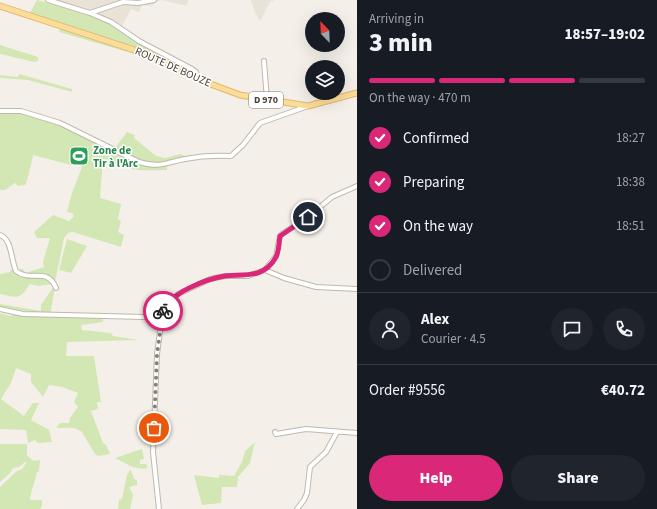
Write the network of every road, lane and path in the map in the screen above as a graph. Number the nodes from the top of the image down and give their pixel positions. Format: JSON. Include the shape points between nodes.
{"nodes":[{"id":1,"x":48,"y":0,"type":"edge"},
{"id":2,"x":154,"y":0,"type":"edge"},
{"id":3,"x":0,"y":6,"type":"edge"},
{"id":4,"x":90,"y":13,"type":"junction"},
{"id":5,"x":264,"y":61,"type":"dead end"},
{"id":6,"x":198,"y":77,"type":"junction"},
{"id":7,"x":357,"y":93,"type":"edge"},
{"id":8,"x":267,"y":100,"type":"junction"},
{"id":9,"x":308,"y":106,"type":"junction"},
{"id":10,"x":0,"y":111,"type":"edge"},
{"id":11,"x":357,"y":186,"type":"edge"},
{"id":12,"x":0,"y":235,"type":"edge"},
{"id":13,"x":265,"y":270,"type":"junction"},
{"id":14,"x":56,"y":288,"type":"dead end"},
{"id":15,"x":357,"y":289,"type":"edge"},
{"id":16,"x":0,"y":309,"type":"edge"},
{"id":17,"x":163,"y":310,"type":"junction"},
{"id":18,"x":275,"y":432,"type":"dead end"},
{"id":19,"x":337,"y":432,"type":"junction"},
{"id":20,"x":357,"y":433,"type":"edge"},
{"id":21,"x":159,"y":509,"type":"edge"},
{"id":22,"x":297,"y":509,"type":"edge"}],
"edges":[{"from":1,"to":4,"type":"street"},
{"from":2,"to":4,"type":"street","via":[[123,2]]},
{"from":3,"to":6,"type":"main road","name":"ROUTE DE BOUZE","number":"D 970","via":[[153,56]]},
{"from":4,"to":6,"type":"street","via":[[111,22],[139,41],[183,64],[196,72]]},
{"from":5,"to":8,"type":"street"},
{"from":6,"to":8,"type":"main road","name":"ROUTE DE BOUZE","number":"D 970","via":[[240,95]]},
{"from":7,"to":9,"type":"main road","name":"ROUTE DE BOUZE","number":"D 970"},
{"from":8,"to":9,"type":"main road","name":"ROUTE DE BOUZE","number":"D 970"},
{"from":9,"to":10,"type":"street","via":[[260,123],[231,156],[208,155],[163,166],[139,162],[60,123],[21,111]]},
{"from":11,"to":13,"type":"street","via":[[332,197],[282,234],[276,256]]},
{"from":12,"to":14,"type":"street","via":[[6,237],[9,243],[16,271],[24,275],[48,276]]},
{"from":13,"to":15,"type":"street","via":[[316,287]]},
{"from":13,"to":17,"type":"street","via":[[248,276],[210,279],[178,294]]},
{"from":16,"to":17,"type":"street","via":[[23,314],[129,317],[144,317]]},
{"from":17,"to":21,"type":"street","via":[[157,354],[153,452]]},
{"from":18,"to":19,"type":"street","via":[[276,434],[306,429]]},
{"from":19,"to":20,"type":"street"},
{"from":19,"to":22,"type":"street","via":[[326,452],[310,467],[307,493]]}]}
